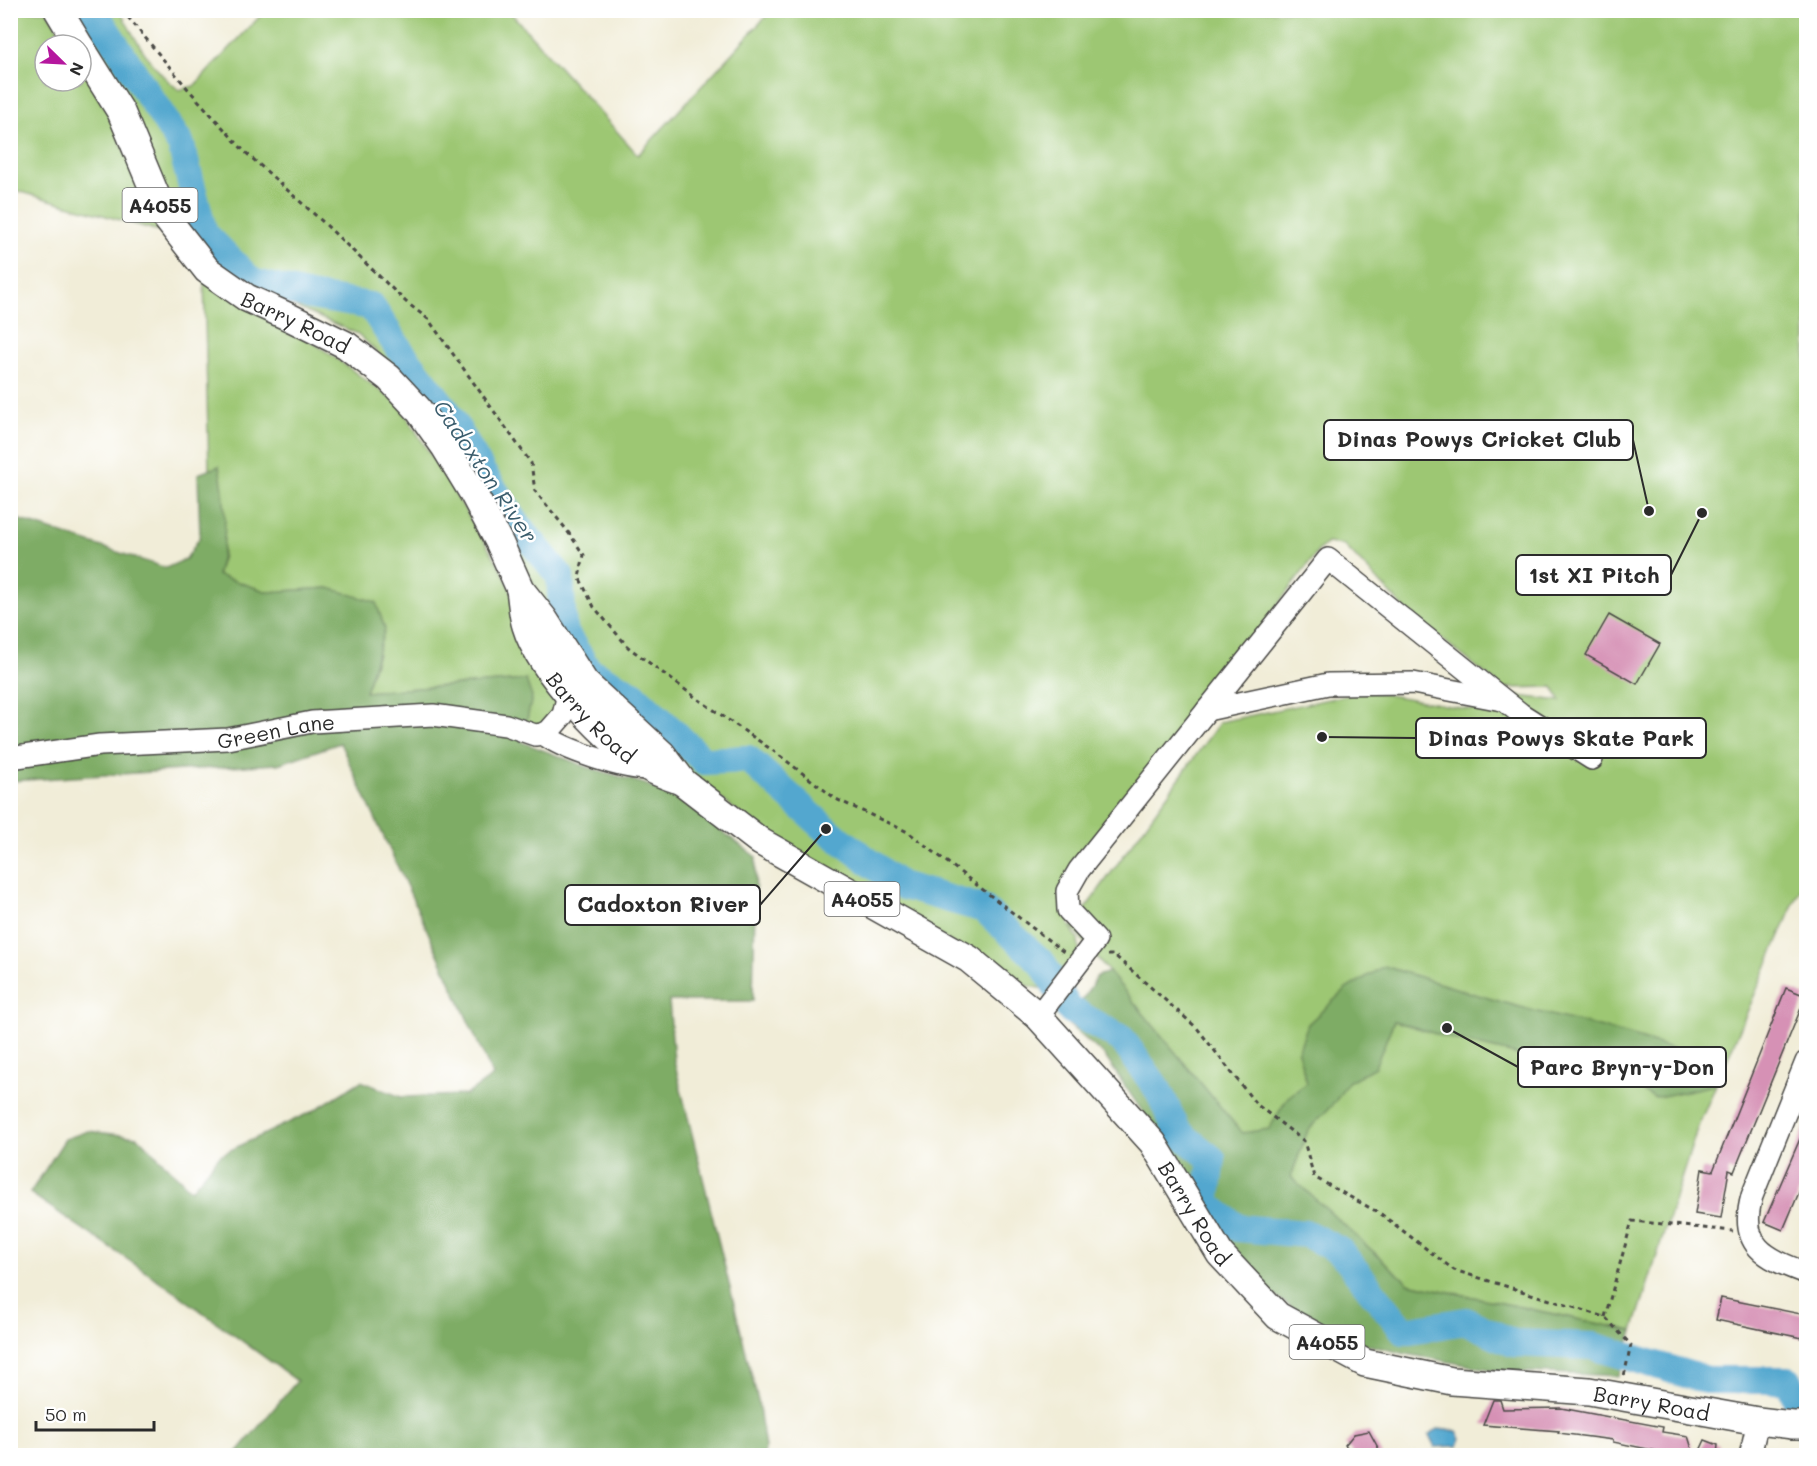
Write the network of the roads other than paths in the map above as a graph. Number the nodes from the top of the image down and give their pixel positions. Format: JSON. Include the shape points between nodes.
{"nodes":[{"id":1,"x":58,"y":10,"type":"edge"},
{"id":2,"x":72,"y":33,"type":"edge"},
{"id":3,"x":93,"y":68,"type":"edge"},
{"id":4,"x":520,"y":588,"type":"junction"},
{"id":5,"x":568,"y":694,"type":"junction"},
{"id":6,"x":1504,"y":700,"type":"junction"},
{"id":7,"x":1207,"y":710,"type":"junction"},
{"id":8,"x":610,"y":723,"type":"junction"},
{"id":9,"x":543,"y":734,"type":"junction"},
{"id":10,"x":591,"y":756,"type":"junction"},
{"id":11,"x":10,"y":758,"type":"edge"},
{"id":12,"x":1592,"y":759,"type":"dead end"},
{"id":13,"x":650,"y":769,"type":"junction"},
{"id":14,"x":684,"y":783,"type":"junction"},
{"id":15,"x":1038,"y":1016,"type":"junction"},
{"id":16,"x":1806,"y":1062,"type":"edge"},
{"id":17,"x":1806,"y":1272,"type":"edge"},
{"id":18,"x":1800,"y":1425,"type":"edge"},
{"id":19,"x":1753,"y":1440,"type":"edge"}],
"edges":[{"from":1,"to":2,"type":"main road","name":"Barry Road","number":"A4055"},
{"from":3,"to":4,"type":"main road","name":"Barry Road","number":"A4055","via":[[120,112],[164,215],[207,270],[247,298],[346,345],[389,378],[418,409],[451,456],[495,533]]},
{"from":4,"to":5,"type":"main road","name":"Barry Road","number":"A4055","via":[[526,627]]},
{"from":4,"to":8,"type":"main road","name":"Barry Road","number":"A4055"},
{"from":5,"to":8,"type":"main road","name":"Barry Road","number":"A4055","via":[[589,719]]},
{"from":5,"to":9,"type":"street","via":[[563,715]]},
{"from":6,"to":7,"type":"street","via":[[1413,683],[1328,684]]},
{"from":6,"to":7,"type":"street","via":[[1328,559]]},
{"from":6,"to":12,"type":"street"},
{"from":7,"to":15,"type":"street","via":[[1066,891],[1068,910],[1096,940]]},
{"from":8,"to":10,"type":"street","via":[[600,749]]},
{"from":8,"to":13,"type":"main road","name":"Barry Road","number":"A4055"},
{"from":8,"to":14,"type":"main road","name":"Barry Road","number":"A4055","via":[[662,754]]},
{"from":9,"to":10,"type":"street","name":"Green Lane"},
{"from":9,"to":11,"type":"street","name":"Green Lane","via":[[433,715],[312,722],[228,739],[100,746]]},
{"from":10,"to":13,"type":"street","name":"Green Lane","via":[[636,769]]},
{"from":13,"to":14,"type":"main road","name":"Barry Road","number":"A4055"},
{"from":14,"to":15,"type":"main road","name":"Barry Road","number":"A4055","via":[[761,842],[969,959]]},
{"from":15,"to":19,"type":"main road","name":"Barry Road","number":"A4055","via":[[1153,1143],[1220,1254],[1278,1316],[1365,1363],[1452,1380],[1589,1391]]},
{"from":16,"to":17,"type":"street","via":[[1748,1212],[1749,1232],[1757,1248],[1776,1262]]},
{"from":18,"to":19,"type":"main road","name":"Barry Road","number":"A4055"}]}
